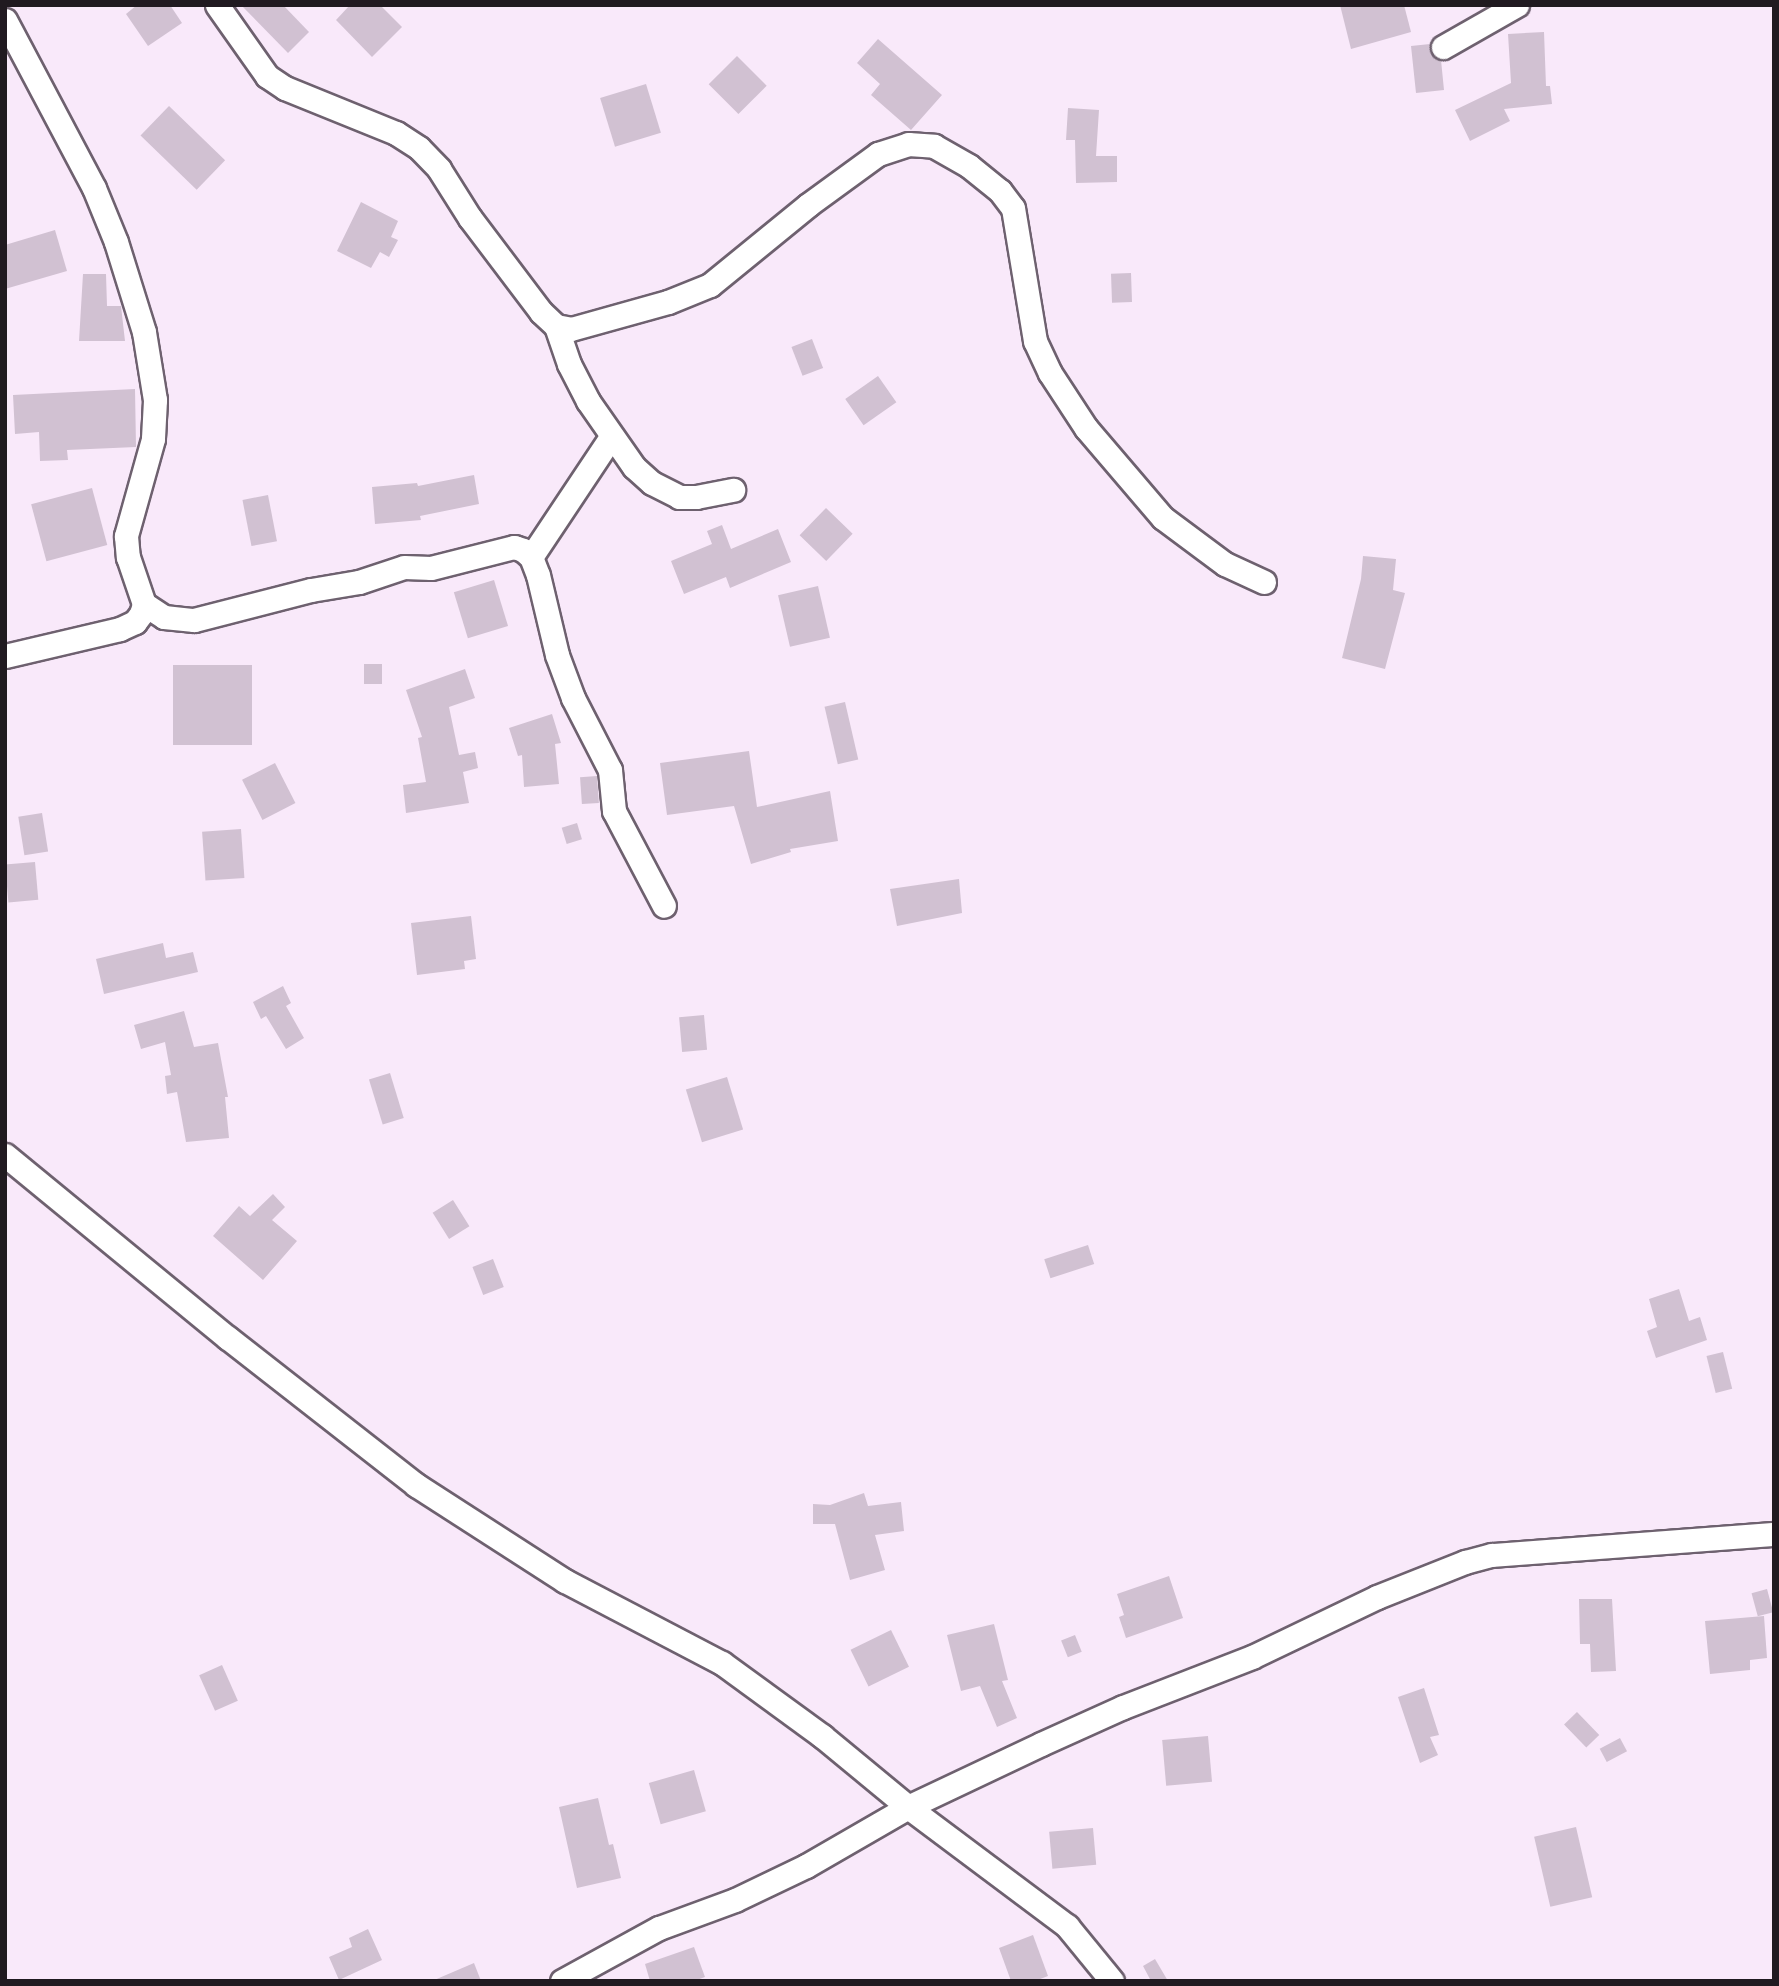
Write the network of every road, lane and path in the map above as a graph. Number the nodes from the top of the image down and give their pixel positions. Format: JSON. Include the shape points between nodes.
{"nodes":[{"id":1,"x":216,"y":5,"type":"edge"},
{"id":2,"x":1517,"y":5,"type":"edge"},
{"id":3,"x":5,"y":20,"type":"edge"},
{"id":4,"x":1443,"y":47,"type":"dead end"},
{"id":5,"x":556,"y":326,"type":"junction"},
{"id":6,"x":611,"y":437,"type":"junction"},
{"id":7,"x":733,"y":490,"type":"dead end"},
{"id":8,"x":531,"y":556,"type":"junction"},
{"id":9,"x":1264,"y":582,"type":"dead end"},
{"id":10,"x":144,"y":604,"type":"junction"},
{"id":11,"x":5,"y":656,"type":"edge"},
{"id":12,"x":664,"y":906,"type":"dead end"},
{"id":13,"x":5,"y":1155,"type":"edge"},
{"id":14,"x":1774,"y":1534,"type":"edge"},
{"id":15,"x":908,"y":1807,"type":"junction"},
{"id":16,"x":562,"y":1981,"type":"edge"},
{"id":17,"x":1112,"y":1981,"type":"edge"}],
"edges":[{"from":1,"to":5,"type":"street","via":[[267,76],[285,88],[396,133],[419,148]]},
{"from":2,"to":4,"type":"street"},
{"from":3,"to":10,"type":"street","via":[[94,188],[144,332],[155,400],[153,439],[126,536]]},
{"from":5,"to":6,"type":"street","via":[[569,364]]},
{"from":5,"to":9,"type":"street","via":[[594,325],[695,293],[878,154],[908,144],[934,146],[969,166],[1013,208],[1035,341],[1086,428],[1163,518],[1225,564]]},
{"from":6,"to":7,"type":"street","via":[[652,483],[679,497]]},
{"from":6,"to":8,"type":"street"},
{"from":8,"to":10,"type":"street","via":[[513,547],[450,565],[404,567],[359,582],[194,620],[164,617]]},
{"from":8,"to":12,"type":"street","via":[[561,666],[610,770],[614,811]]},
{"from":10,"to":11,"type":"street","via":[[135,622],[120,629]]},
{"from":13,"to":15,"type":"street","via":[[416,1485],[565,1581],[722,1663]]},
{"from":14,"to":15,"type":"street","via":[[1492,1555],[1465,1562],[1377,1597],[1252,1657],[1112,1712]]},
{"from":15,"to":16,"type":"street","via":[[806,1866],[735,1900],[659,1928]]},
{"from":15,"to":17,"type":"street","via":[[1066,1926]]}]}
